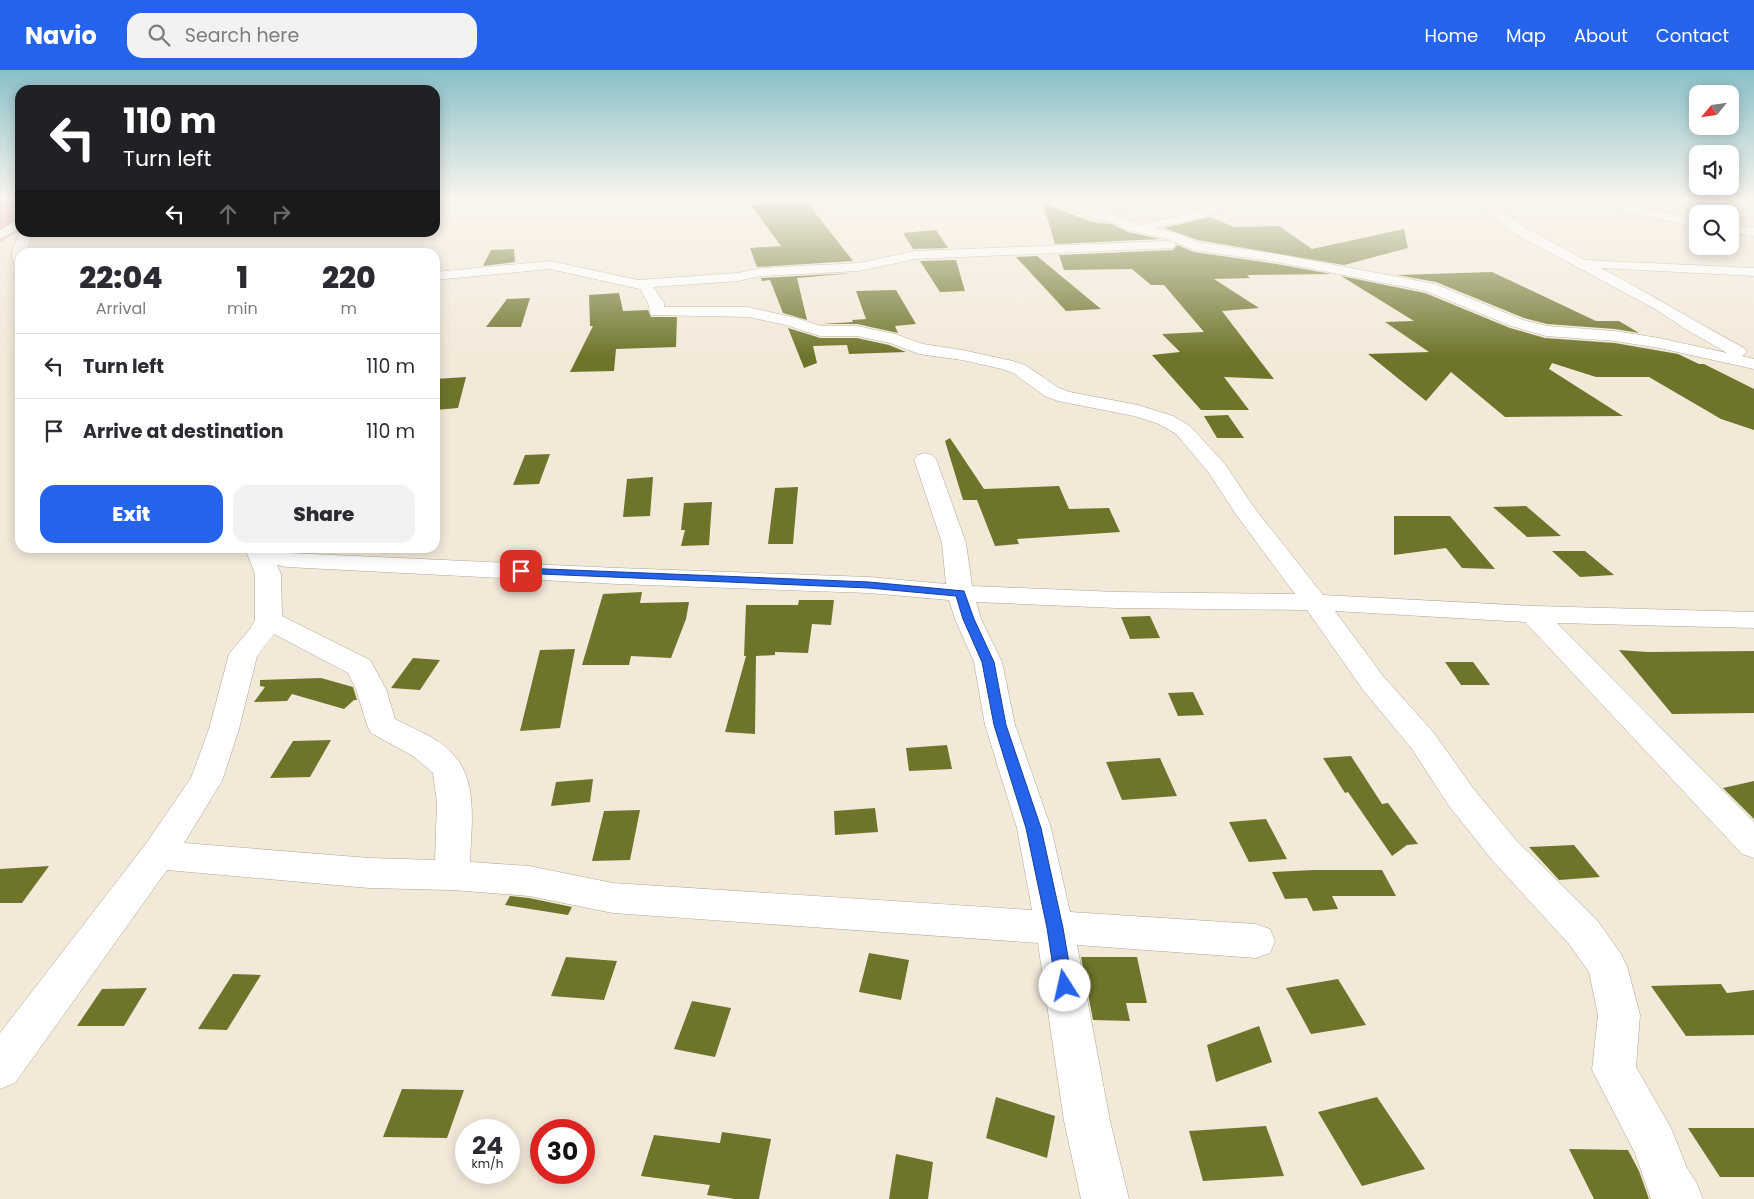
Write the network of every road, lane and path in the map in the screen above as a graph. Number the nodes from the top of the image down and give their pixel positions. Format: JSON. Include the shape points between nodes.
{"nodes":[{"id":1,"x":1015,"y":252,"type":"edge"},
{"id":2,"x":1235,"y":252,"type":"edge"},
{"id":3,"x":1560,"y":252,"type":"edge"},
{"id":4,"x":1582,"y":263,"type":"junction"},
{"id":5,"x":1754,"y":272,"type":"edge"},
{"id":6,"x":440,"y":275,"type":"edge"},
{"id":7,"x":640,"y":284,"type":"junction"},
{"id":8,"x":1752,"y":360,"type":"edge"},
{"id":9,"x":925,"y":459,"type":"dead end"},
{"id":10,"x":260,"y":553,"type":"edge"},
{"id":11,"x":267,"y":553,"type":"edge"},
{"id":12,"x":960,"y":593,"type":"junction"},
{"id":13,"x":1315,"y":602,"type":"junction"},
{"id":14,"x":1533,"y":614,"type":"junction"},
{"id":15,"x":268,"y":620,"type":"junction"},
{"id":16,"x":1754,"y":620,"type":"edge"},
{"id":17,"x":1754,"y":844,"type":"edge"},
{"id":18,"x":158,"y":855,"type":"junction"},
{"id":19,"x":452,"y":875,"type":"junction"},
{"id":20,"x":1055,"y":928,"type":"junction"},
{"id":21,"x":1256,"y":941,"type":"dead end"},
{"id":22,"x":0,"y":1068,"type":"edge"},
{"id":23,"x":1105,"y":1199,"type":"edge"},
{"id":24,"x":1679,"y":1199,"type":"edge"}],
"edges":[{"from":1,"to":7,"type":"street","via":[[916,255],[859,267],[761,272],[738,278]]},
{"from":2,"to":8,"type":"street","via":[[1430,287],[1546,331],[1616,336]]},
{"from":3,"to":4,"type":"street"},
{"from":4,"to":5,"type":"street"},
{"from":4,"to":8,"type":"street"},
{"from":6,"to":7,"type":"street","via":[[550,264]]},
{"from":7,"to":13,"type":"street","via":[[652,296],[658,312],[748,312],[790,320],[820,331],[857,331],[895,339],[919,349],[1007,365],[1065,397],[1138,411],[1166,420],[1183,430],[1217,469],[1245,512]]},
{"from":9,"to":12,"type":"street","via":[[954,543]]},
{"from":10,"to":15,"type":"street","via":[[268,574]]},
{"from":11,"to":12,"type":"street","via":[[287,560],[869,585]]},
{"from":12,"to":13,"type":"street","via":[[1117,600]]},
{"from":12,"to":20,"type":"street","via":[[988,662],[1000,725],[1034,828]]},
{"from":13,"to":14,"type":"street"},
{"from":13,"to":24,"type":"street","via":[[1373,683],[1423,741],[1467,805],[1504,850],[1584,932],[1607,966],[1619,1015],[1614,1070],[1655,1144],[1668,1182]]},
{"from":14,"to":16,"type":"street"},
{"from":14,"to":17,"type":"street"},
{"from":15,"to":18,"type":"street","via":[[243,654],[224,729],[206,781]]},
{"from":15,"to":19,"type":"street","via":[[360,667],[371,688],[382,725],[427,749],[448,769],[455,807]]},
{"from":18,"to":19,"type":"street","via":[[369,873]]},
{"from":18,"to":22,"type":"street"},
{"from":19,"to":20,"type":"street","via":[[529,881],[613,898]]},
{"from":20,"to":21,"type":"street"},
{"from":20,"to":23,"type":"street","via":[[1088,1121]]}]}
